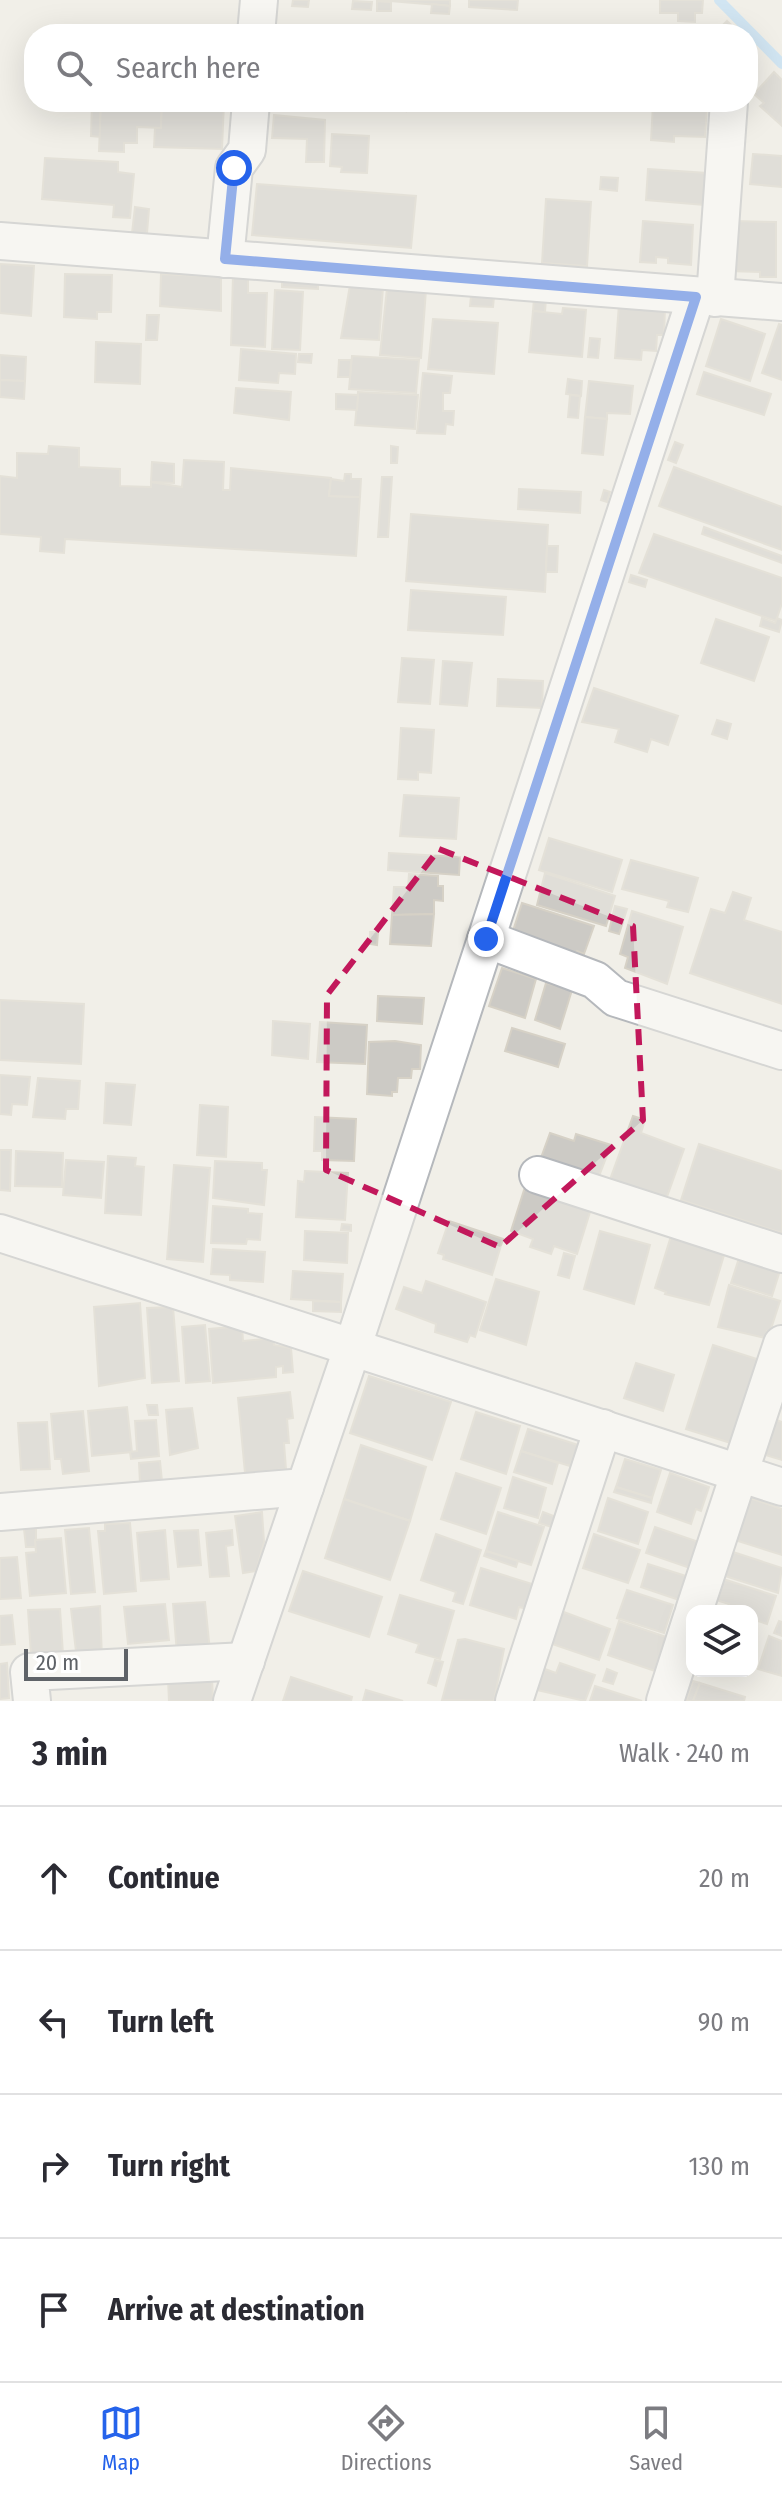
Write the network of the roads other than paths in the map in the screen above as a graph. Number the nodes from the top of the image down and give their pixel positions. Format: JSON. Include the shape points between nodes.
{"nodes":[{"id":1,"x":259,"y":0,"type":"edge"},
{"id":2,"x":257,"y":24,"type":"edge"},
{"id":3,"x":250,"y":112,"type":"edge"},
{"id":4,"x":728,"y":112,"type":"edge"},
{"id":5,"x":0,"y":241,"type":"edge"},
{"id":6,"x":225,"y":259,"type":"junction"},
{"id":7,"x":706,"y":297,"type":"junction"},
{"id":8,"x":782,"y":302,"type":"edge"},
{"id":9,"x":486,"y":939,"type":"junction"},
{"id":10,"x":782,"y":1051,"type":"edge"},
{"id":11,"x":538,"y":1175,"type":"dead end"},
{"id":12,"x":0,"y":1233,"type":"edge"},
{"id":13,"x":782,"y":1254,"type":"edge"},
{"id":14,"x":782,"y":1344,"type":"edge"},
{"id":15,"x":353,"y":1346,"type":"junction"},
{"id":16,"x":603,"y":1428,"type":"junction"},
{"id":17,"x":738,"y":1473,"type":"junction"},
{"id":18,"x":305,"y":1487,"type":"junction"},
{"id":19,"x":782,"y":1487,"type":"edge"},
{"id":20,"x":0,"y":1512,"type":"edge"},
{"id":21,"x":696,"y":1605,"type":"edge"},
{"id":22,"x":686,"y":1636,"type":"edge"},
{"id":23,"x":246,"y":1661,"type":"junction"},
{"id":24,"x":32,"y":1701,"type":"edge"},
{"id":25,"x":232,"y":1701,"type":"edge"},
{"id":26,"x":514,"y":1701,"type":"edge"},
{"id":27,"x":665,"y":1701,"type":"edge"}],
"edges":[{"from":1,"to":2,"type":"street"},
{"from":3,"to":6,"type":"street","via":[[247,150],[234,168]]},
{"from":4,"to":7,"type":"street"},
{"from":5,"to":6,"type":"street"},
{"from":6,"to":7,"type":"street"},
{"from":7,"to":8,"type":"street"},
{"from":7,"to":9,"type":"street"},
{"from":9,"to":10,"type":"street","via":[[595,980],[616,998]]},
{"from":9,"to":15,"type":"street"},
{"from":11,"to":13,"type":"street"},
{"from":12,"to":15,"type":"street"},
{"from":14,"to":17,"type":"street"},
{"from":15,"to":16,"type":"street"},
{"from":15,"to":18,"type":"street"},
{"from":16,"to":17,"type":"street"},
{"from":16,"to":26,"type":"street"},
{"from":17,"to":19,"type":"street"},
{"from":17,"to":21,"type":"street"},
{"from":18,"to":20,"type":"street"},
{"from":18,"to":23,"type":"street"},
{"from":22,"to":27,"type":"street"},
{"from":23,"to":24,"type":"street","via":[[29,1672]]},
{"from":23,"to":25,"type":"street"}]}
